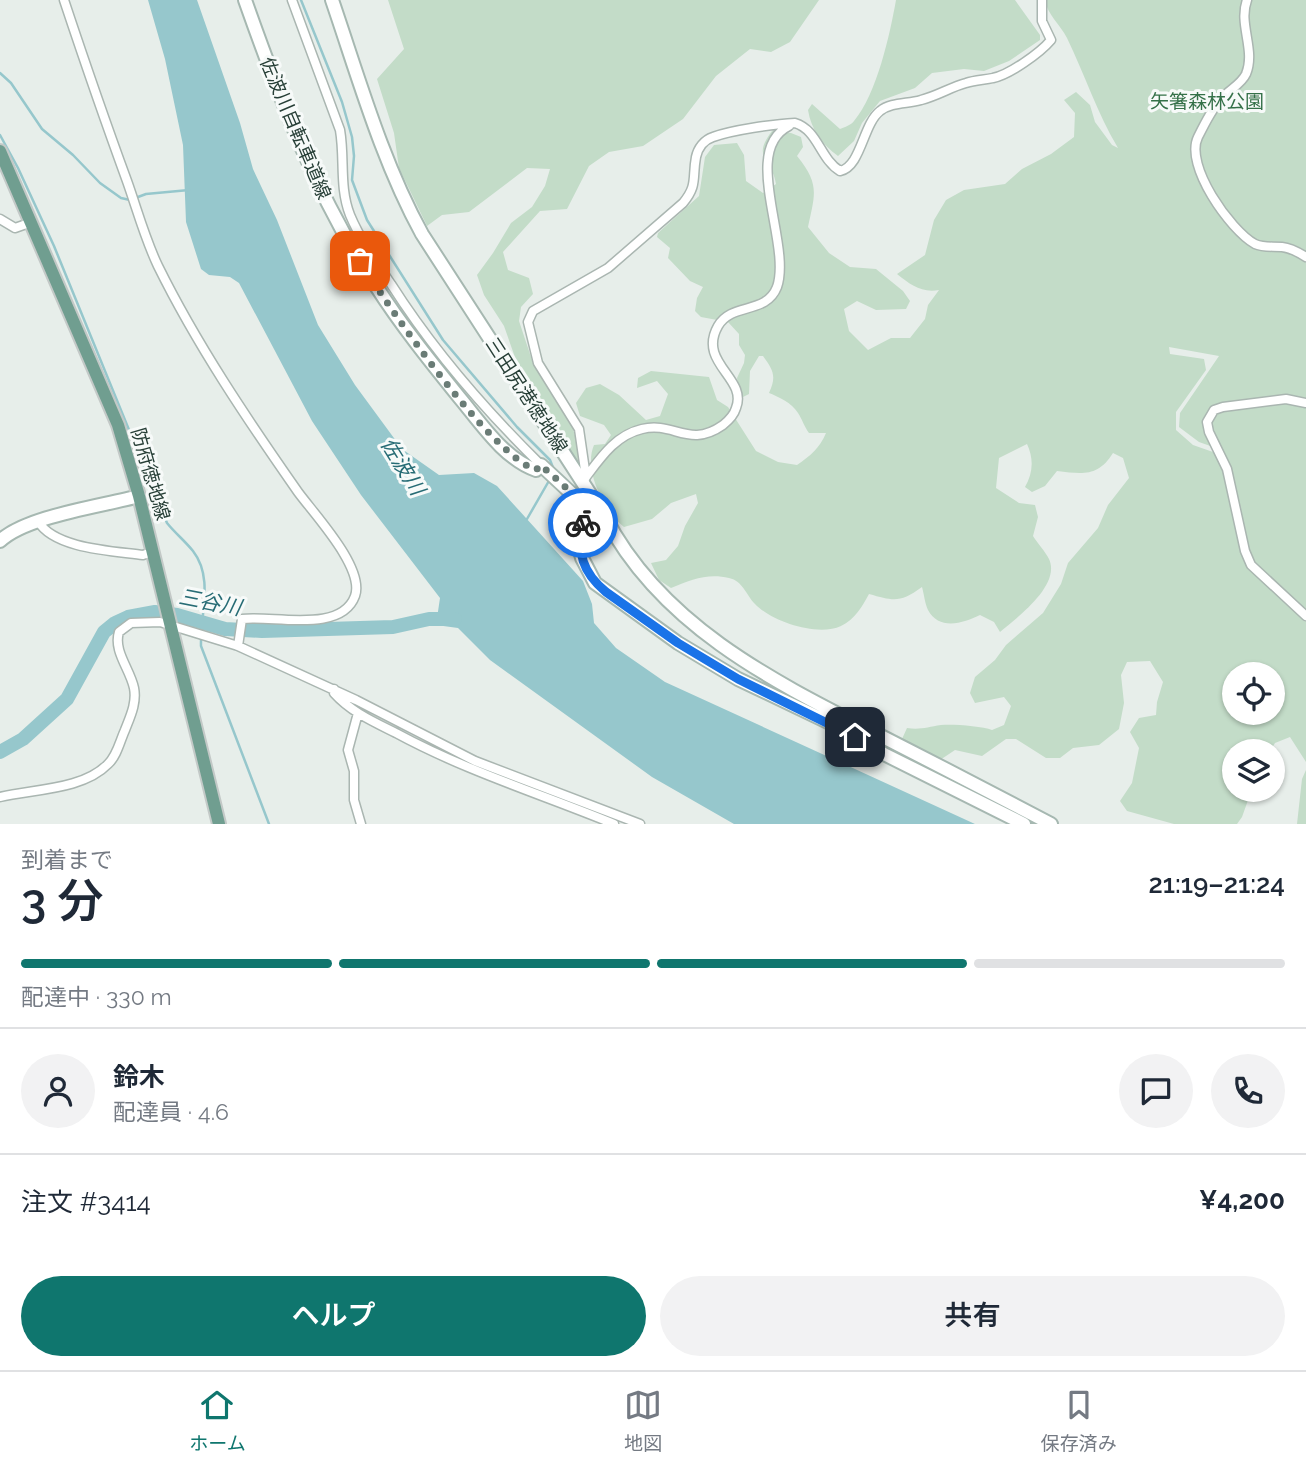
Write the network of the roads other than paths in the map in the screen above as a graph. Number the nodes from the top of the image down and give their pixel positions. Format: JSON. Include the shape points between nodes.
{"nodes":[{"id":1,"x":64,"y":0,"type":"edge"},
{"id":2,"x":245,"y":0,"type":"edge"},
{"id":3,"x":292,"y":0,"type":"edge"},
{"id":4,"x":332,"y":0,"type":"edge"},
{"id":5,"x":1042,"y":0,"type":"edge"},
{"id":6,"x":1247,"y":0,"type":"edge"},
{"id":7,"x":794,"y":123,"type":"junction"},
{"id":8,"x":0,"y":150,"type":"edge"},
{"id":9,"x":0,"y":219,"type":"edge"},
{"id":10,"x":32,"y":222,"type":"junction"},
{"id":11,"x":1306,"y":257,"type":"edge"},
{"id":12,"x":1306,"y":403,"type":"edge"},
{"id":13,"x":543,"y":467,"type":"junction"},
{"id":14,"x":574,"y":469,"type":"junction"},
{"id":15,"x":585,"y":480,"type":"junction"},
{"id":16,"x":560,"y":483,"type":"junction"},
{"id":17,"x":139,"y":496,"type":"junction"},
{"id":18,"x":38,"y":521,"type":"junction"},
{"id":19,"x":1,"y":537,"type":"edge"},
{"id":20,"x":152,"y":552,"type":"junction"},
{"id":21,"x":1306,"y":616,"type":"edge"},
{"id":22,"x":168,"y":617,"type":"junction"},
{"id":23,"x":239,"y":641,"type":"junction"},
{"id":24,"x":334,"y":689,"type":"junction"},
{"id":25,"x":358,"y":713,"type":"junction"},
{"id":26,"x":890,"y":741,"type":"junction"},
{"id":27,"x":884,"y":754,"type":"junction"},
{"id":28,"x":0,"y":797,"type":"edge"},
{"id":29,"x":219,"y":824,"type":"edge"},
{"id":30,"x":361,"y":824,"type":"edge"},
{"id":31,"x":614,"y":824,"type":"edge"},
{"id":32,"x":640,"y":824,"type":"edge"},
{"id":33,"x":1024,"y":824,"type":"edge"},
{"id":34,"x":1051,"y":824,"type":"edge"}],
"edges":[{"from":1,"to":23,"type":"street","via":[[156,263],[261,440],[355,574],[355,596],[340,614],[314,619],[242,619]]},
{"from":2,"to":13,"type":"main road","name":"佐波川自転車道線","via":[[280,99],[318,184],[374,285],[433,365],[505,450],[529,468]]},
{"from":3,"to":13,"type":"street","via":[[340,131],[342,181],[350,214],[368,249],[406,309],[450,364],[498,423]]},
{"from":4,"to":14,"type":"main road","name":"三田尻港徳地線","via":[[410,211]]},
{"from":5,"to":7,"type":"street","via":[[1042,21],[1051,40],[1043,47],[995,78],[881,110],[845,170],[833,167],[805,127]]},
{"from":6,"to":11,"type":"street","via":[[1245,76],[1217,104],[1194,154],[1231,222],[1256,244],[1295,250]]},
{"from":7,"to":15,"type":"street","via":[[780,130],[770,149],[768,177],[780,250],[777,285],[762,305],[731,313],[713,336],[714,355],[735,387],[737,408],[728,421],[702,435],[685,436],[656,427],[640,429],[607,450]]},
{"from":7,"to":15,"type":"street","via":[[704,142],[698,149],[695,184],[683,203],[608,268],[529,316],[538,363],[579,429]]},
{"from":8,"to":10,"type":"main road","name":"防府徳地線"},
{"from":9,"to":10,"type":"street","via":[[15,228]]},
{"from":10,"to":17,"type":"main road","name":"防府徳地線","via":[[118,425]]},
{"from":12,"to":21,"type":"street","via":[[1286,399],[1223,407],[1214,410],[1207,422],[1227,469],[1251,565]]},
{"from":13,"to":16,"type":"main road","name":"佐波川自転車道線"},
{"from":14,"to":15,"type":"main road","name":"三田尻港徳地線"},
{"from":14,"to":16,"type":"street"},
{"from":15,"to":26,"type":"main road","name":"三田尻港徳地線","via":[[631,559],[703,632],[768,677]]},
{"from":16,"to":27,"type":"main road","name":"佐波川自転車道線","via":[[583,513],[579,547],[595,583],[738,679]]},
{"from":17,"to":18,"type":"main road"},
{"from":17,"to":20,"type":"main road","name":"防府徳地線"},
{"from":18,"to":19,"type":"main road"},
{"from":18,"to":20,"type":"street","via":[[72,544],[142,555]]},
{"from":20,"to":22,"type":"main road","name":"防府徳地線"},
{"from":22,"to":23,"type":"street"},
{"from":22,"to":28,"type":"street","via":[[131,623],[119,632],[116,641],[136,696],[109,764],[65,786]]},
{"from":22,"to":29,"type":"main road","name":"防府徳地線"},
{"from":23,"to":24,"type":"street"},
{"from":24,"to":25,"type":"street"},
{"from":24,"to":32,"type":"street","via":[[475,761]]},
{"from":25,"to":30,"type":"street","via":[[348,750]]},
{"from":25,"to":31,"type":"street","via":[[456,764]]},
{"from":26,"to":27,"type":"street"},
{"from":26,"to":34,"type":"main road","name":"三田尻港徳地線"},
{"from":27,"to":33,"type":"main road","name":"佐波川自転車道線"}]}
